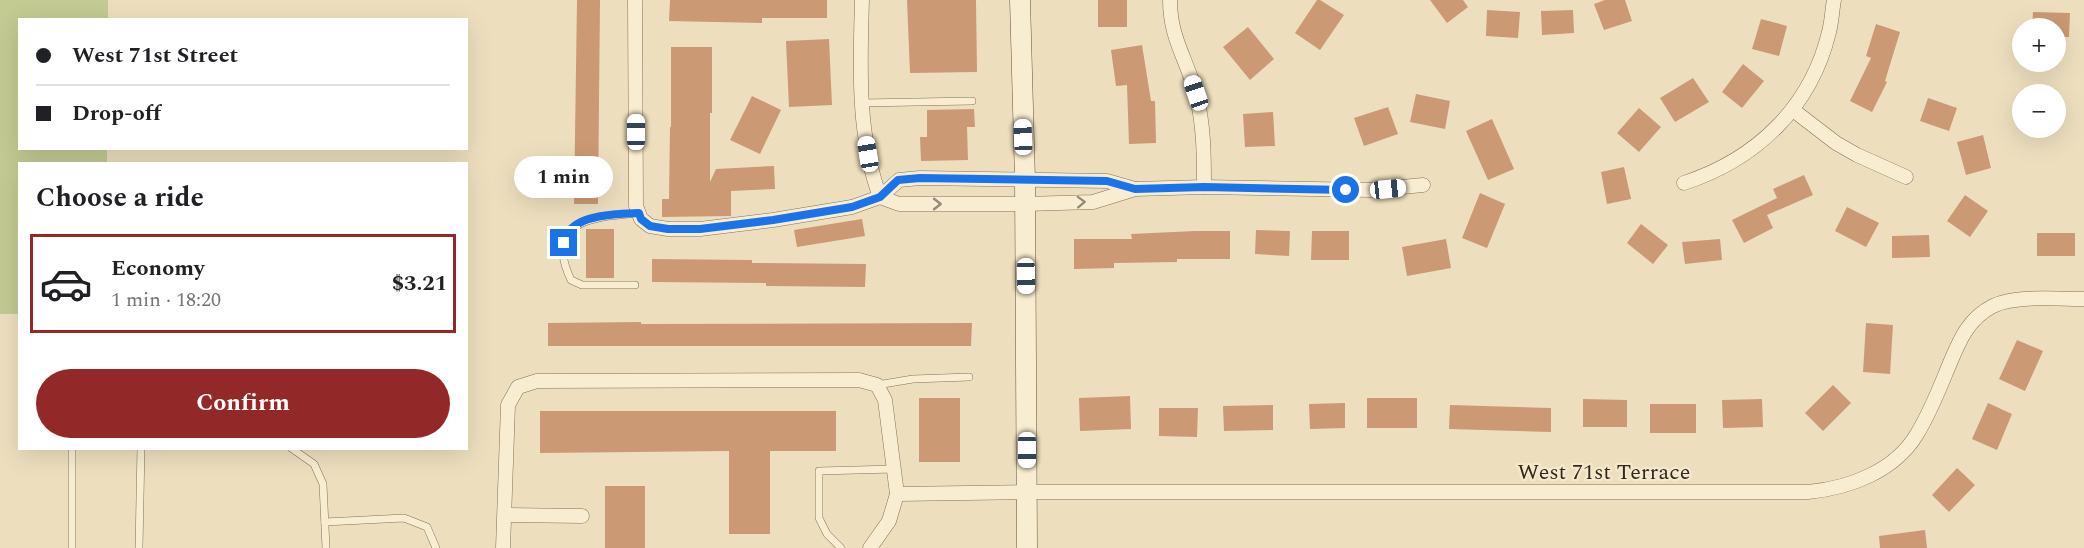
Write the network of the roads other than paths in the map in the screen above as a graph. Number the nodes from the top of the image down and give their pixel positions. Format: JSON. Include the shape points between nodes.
{"nodes":[{"id":1,"x":635,"y":0,"type":"edge"},
{"id":2,"x":862,"y":0,"type":"edge"},
{"id":3,"x":1020,"y":0,"type":"edge"},
{"id":4,"x":1170,"y":0,"type":"edge"},
{"id":5,"x":1834,"y":0,"type":"edge"},
{"id":6,"x":972,"y":101,"type":"dead end"},
{"id":7,"x":862,"y":103,"type":"junction"},
{"id":8,"x":1793,"y":110,"type":"junction"},
{"id":9,"x":1906,"y":177,"type":"dead end"},
{"id":10,"x":1025,"y":180,"type":"junction"},
{"id":11,"x":1684,"y":183,"type":"dead end"},
{"id":12,"x":1423,"y":185,"type":"dead end"},
{"id":13,"x":1204,"y":187,"type":"junction"},
{"id":14,"x":1135,"y":189,"type":"junction"},
{"id":15,"x":880,"y":197,"type":"junction"},
{"id":16,"x":1025,"y":204,"type":"junction"},
{"id":17,"x":639,"y":213,"type":"junction"},
{"id":18,"x":635,"y":285,"type":"dead end"},
{"id":19,"x":2084,"y":299,"type":"edge"},
{"id":20,"x":969,"y":377,"type":"dead end"},
{"id":21,"x":877,"y":385,"type":"junction"},
{"id":22,"x":72,"y":450,"type":"edge"},
{"id":23,"x":141,"y":450,"type":"edge"},
{"id":24,"x":294,"y":450,"type":"edge"},
{"id":25,"x":894,"y":469,"type":"junction"},
{"id":26,"x":1028,"y":492,"type":"junction"},
{"id":27,"x":897,"y":494,"type":"junction"},
{"id":28,"x":505,"y":515,"type":"junction"},
{"id":29,"x":582,"y":516,"type":"dead end"},
{"id":30,"x":325,"y":522,"type":"junction"},
{"id":31,"x":72,"y":548,"type":"edge"},
{"id":32,"x":139,"y":548,"type":"edge"},
{"id":33,"x":326,"y":548,"type":"edge"},
{"id":34,"x":436,"y":548,"type":"edge"},
{"id":35,"x":503,"y":548,"type":"edge"},
{"id":36,"x":841,"y":548,"type":"edge"},
{"id":37,"x":870,"y":548,"type":"edge"},
{"id":38,"x":1027,"y":548,"type":"edge"}],
"edges":[{"from":1,"to":17,"type":"street"},
{"from":2,"to":7,"type":"street"},
{"from":3,"to":10,"type":"main road"},
{"from":4,"to":13,"type":"street","via":[[1177,45],[1200,113]]},
{"from":5,"to":8,"type":"street","via":[[1824,49]]},
{"from":6,"to":7,"type":"lane"},
{"from":7,"to":15,"type":"street","via":[[871,172]]},
{"from":8,"to":9,"type":"street","via":[[1857,155]]},
{"from":8,"to":11,"type":"street","via":[[1777,128],[1726,166]]},
{"from":10,"to":14,"type":"street","via":[[1107,181]]},
{"from":10,"to":15,"type":"street","via":[[898,180]]},
{"from":10,"to":16,"type":"main road"},
{"from":12,"to":13,"type":"street","via":[[1370,190]]},
{"from":13,"to":14,"type":"street"},
{"from":16,"to":14,"type":"street","one_way":true,"via":[[1093,202]]},
{"from":15,"to":16,"type":"street","one_way":true,"via":[[899,204]]},
{"from":15,"to":17,"type":"street","via":[[852,207],[700,229],[650,226]]},
{"from":16,"to":26,"type":"main road"},
{"from":17,"to":18,"type":"lane","via":[[582,221],[571,229],[564,243],[566,270],[571,280],[582,285]]},
{"from":19,"to":26,"type":"street","name":"West 71st Terrace","via":[[2025,299],[1994,305],[1974,319],[1963,333],[1916,436],[1878,472],[1827,491]]},
{"from":20,"to":21,"type":"lane"},
{"from":21,"to":25,"type":"street","via":[[885,400]]},
{"from":21,"to":28,"type":"street","via":[[859,380],[537,381],[518,387],[508,405]]},
{"from":22,"to":31,"type":"lane"},
{"from":23,"to":32,"type":"lane"},
{"from":24,"to":30,"type":"lane","via":[[314,464],[323,484]]},
{"from":25,"to":27,"type":"street"},
{"from":25,"to":36,"type":"lane","via":[[819,471],[819,518],[827,534]]},
{"from":26,"to":27,"type":"street","name":"West 71st Terrace"},
{"from":26,"to":38,"type":"main road"},
{"from":27,"to":37,"type":"street","via":[[889,521]]},
{"from":28,"to":29,"type":"street"},
{"from":28,"to":35,"type":"street"},
{"from":30,"to":33,"type":"lane"},
{"from":30,"to":34,"type":"lane","via":[[404,518],[428,527]]}]}
